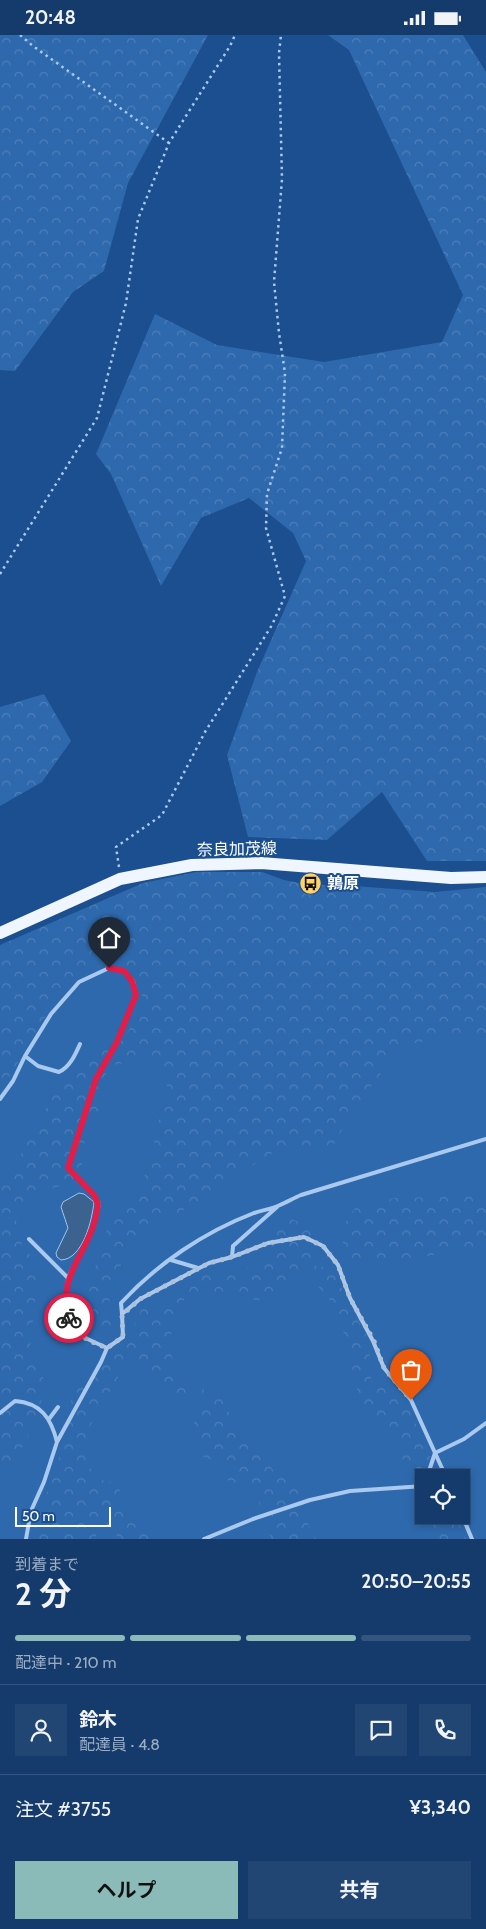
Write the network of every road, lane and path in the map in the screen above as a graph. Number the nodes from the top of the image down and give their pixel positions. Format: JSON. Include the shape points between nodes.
{"nodes":[{"id":1,"x":20,"y":35,"type":"edge"},
{"id":2,"x":235,"y":35,"type":"edge"},
{"id":3,"x":281,"y":35,"type":"edge"},
{"id":4,"x":169,"y":143,"type":"junction"},
{"id":5,"x":0,"y":574,"type":"edge"},
{"id":6,"x":486,"y":877,"type":"edge"},
{"id":7,"x":120,"y":879,"type":"junction"},
{"id":8,"x":0,"y":933,"type":"edge"},
{"id":9,"x":80,"y":1045,"type":"dead end"},
{"id":10,"x":25,"y":1056,"type":"junction"},
{"id":11,"x":0,"y":1099,"type":"edge"},
{"id":12,"x":486,"y":1139,"type":"edge"},
{"id":13,"x":279,"y":1206,"type":"junction"},
{"id":14,"x":29,"y":1239,"type":"dead end"},
{"id":15,"x":232,"y":1257,"type":"junction"},
{"id":16,"x":171,"y":1260,"type":"junction"},
{"id":17,"x":198,"y":1269,"type":"junction"},
{"id":18,"x":68,"y":1278,"type":"junction"},
{"id":19,"x":122,"y":1315,"type":"junction"},
{"id":20,"x":107,"y":1348,"type":"junction"},
{"id":21,"x":58,"y":1407,"type":"dead end"},
{"id":22,"x":0,"y":1413,"type":"edge"},
{"id":23,"x":49,"y":1419,"type":"junction"},
{"id":24,"x":486,"y":1423,"type":"edge"},
{"id":25,"x":57,"y":1442,"type":"junction"},
{"id":26,"x":435,"y":1453,"type":"junction"},
{"id":27,"x":430,"y":1469,"type":"edge"},
{"id":28,"x":442,"y":1469,"type":"edge"},
{"id":29,"x":415,"y":1487,"type":"edge"},
{"id":30,"x":466,"y":1524,"type":"edge"},
{"id":31,"x":26,"y":1539,"type":"edge"},
{"id":32,"x":204,"y":1539,"type":"edge"},
{"id":33,"x":472,"y":1539,"type":"edge"}],
"edges":[{"from":1,"to":4,"type":"path"},
{"from":2,"to":4,"type":"path"},
{"from":3,"to":7,"type":"path","via":[[282,179],[274,282],[285,373],[282,448],[267,493],[266,528],[285,596],[272,625],[205,732],[162,815],[116,847]]},
{"from":4,"to":5,"type":"path","via":[[138,219],[126,303],[97,418]]},
{"from":6,"to":7,"type":"main road","name":"奈良加茂線","via":[[451,878],[253,863],[192,865]]},
{"from":7,"to":8,"type":"main road","name":"奈良加茂線"},
{"from":9,"to":10,"type":"lane","via":[[69,1065],[59,1072],[38,1065]]},
{"from":10,"to":11,"type":"lane"},
{"from":10,"to":18,"type":"lane","via":[[51,1014],[79,982],[109,968],[124,971],[132,981],[136,995],[117,1042],[96,1079],[68,1168],[94,1195],[98,1204],[93,1228]]},
{"from":12,"to":13,"type":"lane","via":[[301,1195]]},
{"from":13,"to":15,"type":"lane","via":[[233,1246]]},
{"from":13,"to":16,"type":"lane","via":[[254,1213],[182,1250]]},
{"from":14,"to":18,"type":"lane"},
{"from":15,"to":17,"type":"lane"},
{"from":15,"to":26,"type":"lane","via":[[268,1243],[304,1237],[323,1246],[338,1265],[384,1368],[411,1400]]},
{"from":16,"to":17,"type":"lane"},
{"from":16,"to":19,"type":"lane","via":[[151,1273],[121,1303]]},
{"from":17,"to":19,"type":"lane","via":[[140,1299]]},
{"from":18,"to":20,"type":"lane","via":[[66,1309],[71,1324],[81,1336]]},
{"from":19,"to":20,"type":"lane","via":[[123,1337]]},
{"from":20,"to":25,"type":"lane"},
{"from":21,"to":23,"type":"lane"},
{"from":22,"to":23,"type":"lane","via":[[15,1401],[29,1402]]},
{"from":23,"to":25,"type":"lane"},
{"from":24,"to":26,"type":"lane","via":[[464,1439]]},
{"from":25,"to":31,"type":"lane","via":[[31,1511]]},
{"from":26,"to":27,"type":"lane"},
{"from":26,"to":28,"type":"lane"},
{"from":29,"to":32,"type":"lane","via":[[334,1494],[252,1519]]},
{"from":30,"to":33,"type":"lane"}]}
